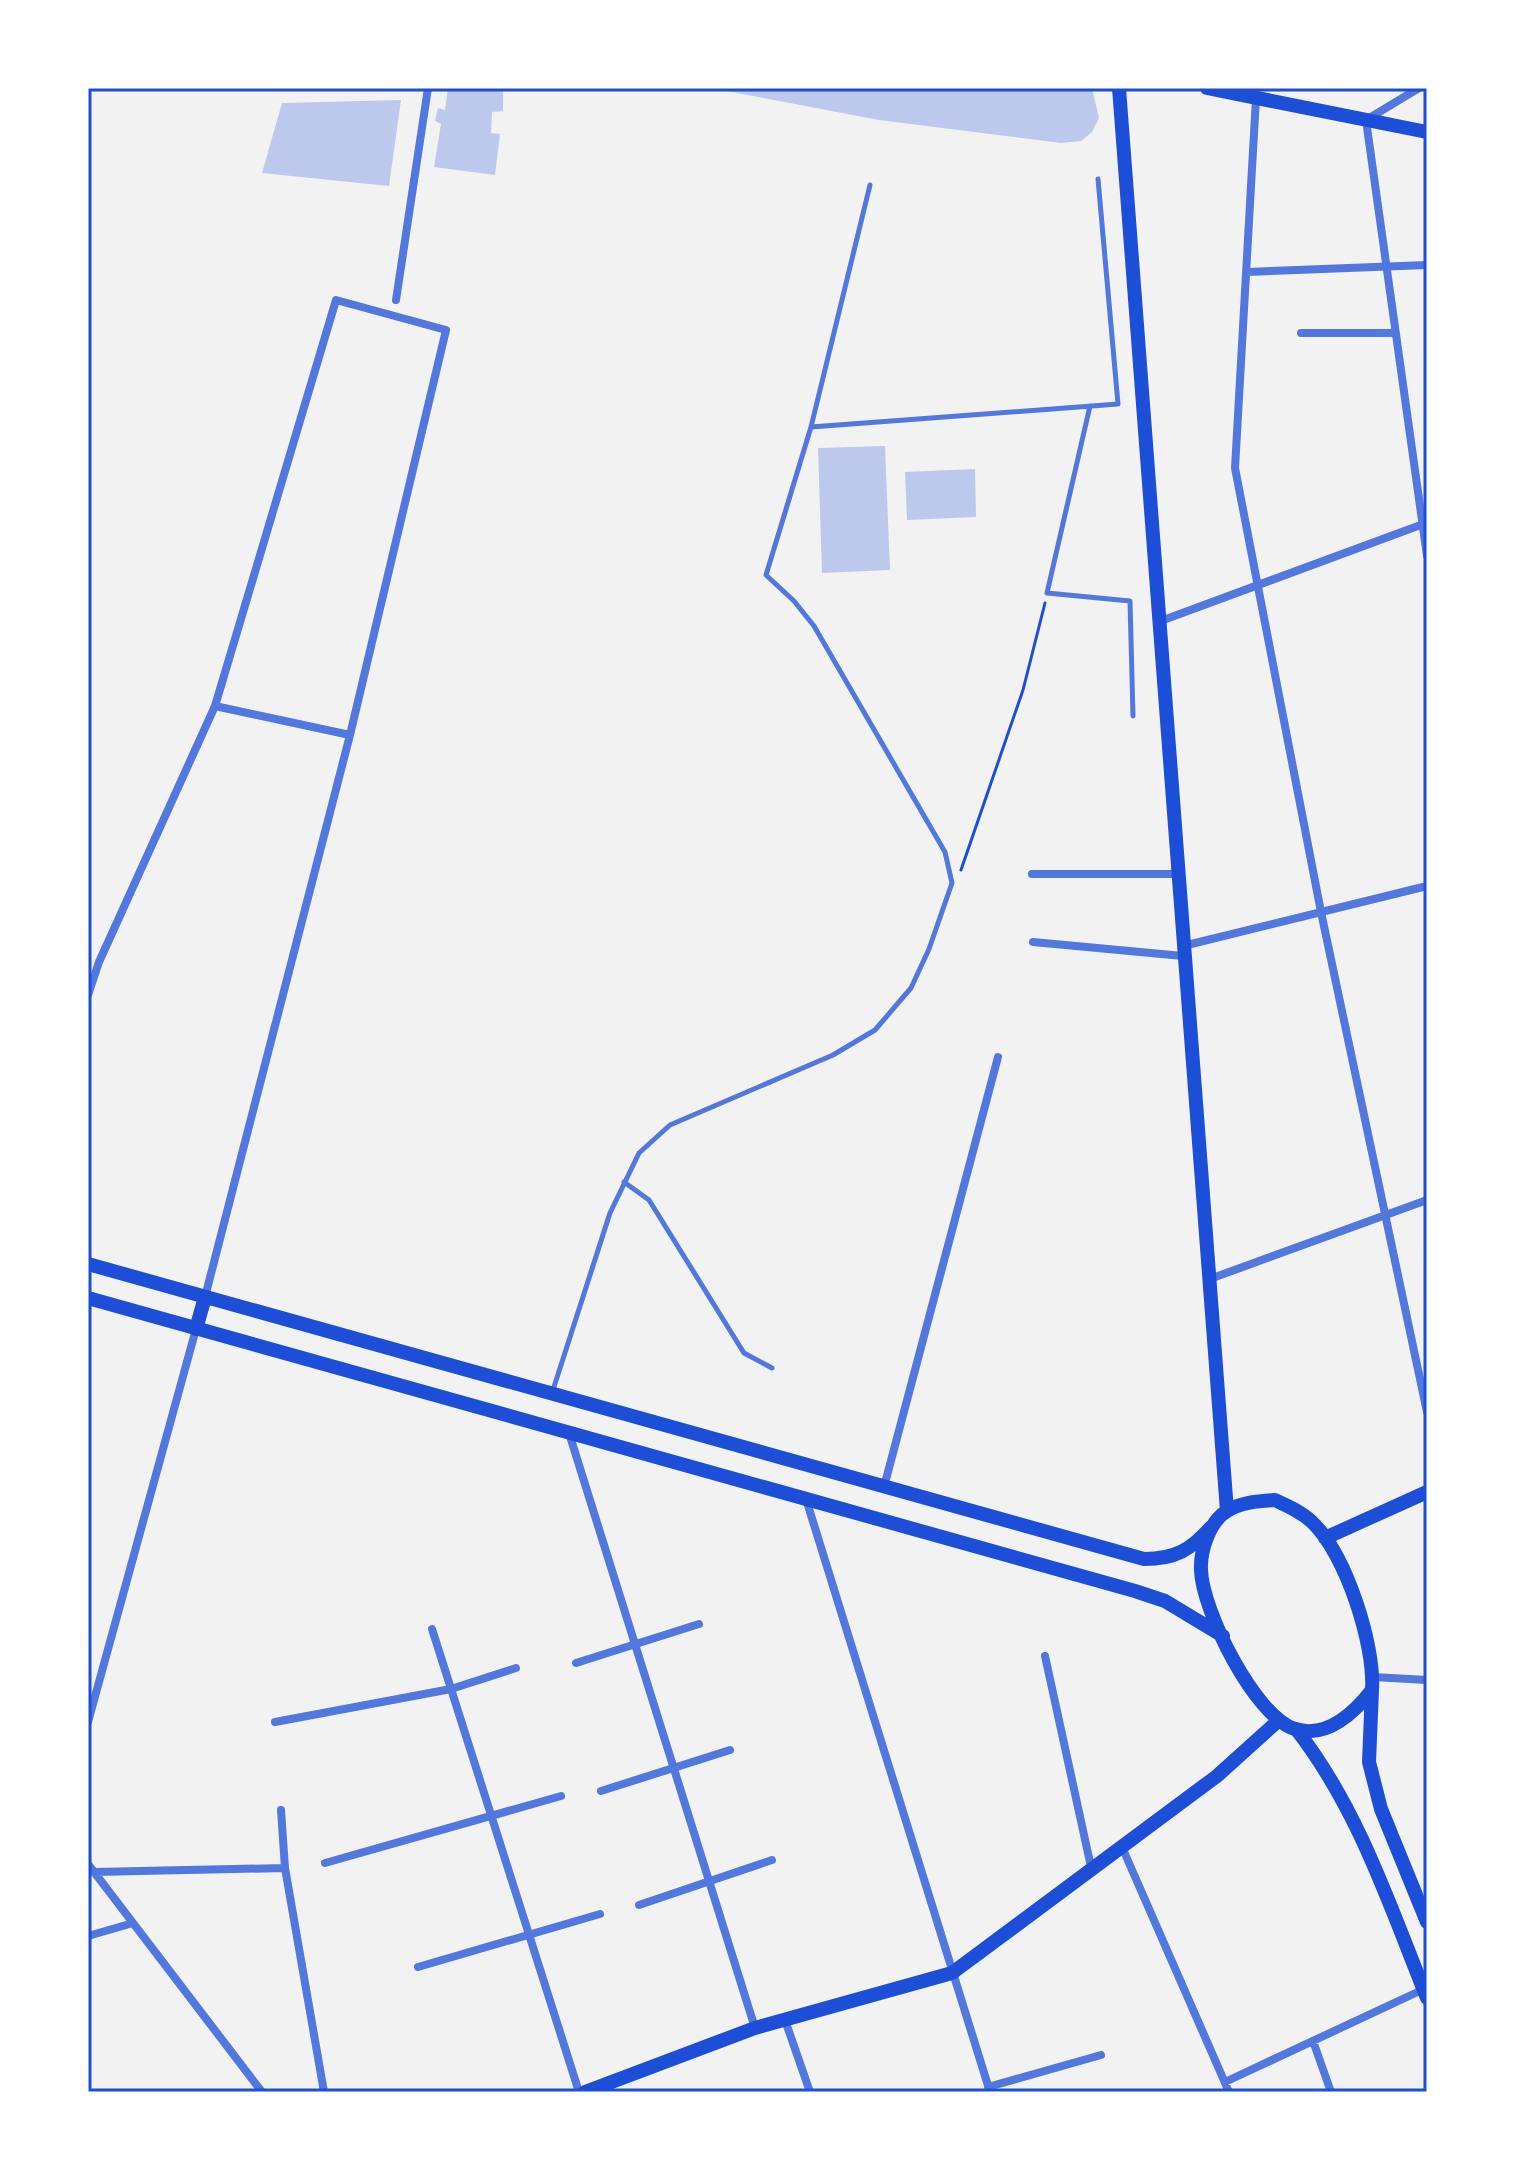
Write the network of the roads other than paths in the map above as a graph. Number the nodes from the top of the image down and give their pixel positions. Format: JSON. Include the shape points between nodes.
{"nodes":[{"id":1,"x":428,"y":88,"type":"edge"},
{"id":2,"x":1119,"y":88,"type":"edge"},
{"id":3,"x":1207,"y":88,"type":"edge"},
{"id":4,"x":1419,"y":88,"type":"edge"},
{"id":5,"x":1256,"y":98,"type":"junction"},
{"id":6,"x":1366,"y":120,"type":"junction"},
{"id":7,"x":1427,"y":132,"type":"edge"},
{"id":8,"x":1098,"y":179,"type":"dead end"},
{"id":9,"x":870,"y":185,"type":"dead end"},
{"id":10,"x":1427,"y":265,"type":"edge"},
{"id":11,"x":1386,"y":267,"type":"junction"},
{"id":12,"x":1247,"y":272,"type":"junction"},
{"id":13,"x":396,"y":300,"type":"dead end"},
{"id":14,"x":1301,"y":333,"type":"dead end"},
{"id":15,"x":1395,"y":333,"type":"junction"},
{"id":16,"x":1090,"y":406,"type":"junction"},
{"id":17,"x":811,"y":427,"type":"junction"},
{"id":18,"x":1424,"y":524,"type":"edge"},
{"id":19,"x":1427,"y":556,"type":"edge"},
{"id":20,"x":1256,"y":586,"type":"junction"},
{"id":21,"x":1158,"y":622,"type":"junction"},
{"id":22,"x":215,"y":706,"type":"junction"},
{"id":23,"x":1133,"y":716,"type":"dead end"},
{"id":24,"x":350,"y":735,"type":"junction"},
{"id":25,"x":1032,"y":874,"type":"dead end"},
{"id":26,"x":1177,"y":874,"type":"junction"},
{"id":27,"x":1427,"y":886,"type":"edge"},
{"id":28,"x":1321,"y":912,"type":"junction"},
{"id":29,"x":1033,"y":942,"type":"dead end"},
{"id":30,"x":1183,"y":951,"type":"junction"},
{"id":31,"x":88,"y":995,"type":"edge"},
{"id":32,"x":998,"y":1057,"type":"dead end"},
{"id":33,"x":624,"y":1182,"type":"junction"},
{"id":34,"x":1427,"y":1200,"type":"edge"},
{"id":35,"x":1385,"y":1216,"type":"junction"},
{"id":36,"x":88,"y":1264,"type":"edge"},
{"id":37,"x":1207,"y":1280,"type":"junction"},
{"id":38,"x":205,"y":1297,"type":"junction"},
{"id":39,"x":88,"y":1298,"type":"edge"},
{"id":40,"x":196,"y":1329,"type":"junction"},
{"id":41,"x":772,"y":1368,"type":"dead end"},
{"id":42,"x":552,"y":1394,"type":"junction"},
{"id":43,"x":1427,"y":1412,"type":"edge"},
{"id":44,"x":569,"y":1433,"type":"junction"},
{"id":45,"x":884,"y":1487,"type":"junction"},
{"id":46,"x":1427,"y":1492,"type":"edge"},
{"id":47,"x":806,"y":1499,"type":"junction"},
{"id":48,"x":1227,"y":1511,"type":"junction"},
{"id":49,"x":1211,"y":1527,"type":"junction"},
{"id":50,"x":1325,"y":1538,"type":"junction"},
{"id":51,"x":699,"y":1624,"type":"dead end"},
{"id":52,"x":432,"y":1629,"type":"dead end"},
{"id":53,"x":1223,"y":1636,"type":"junction"},
{"id":54,"x":635,"y":1644,"type":"junction"},
{"id":55,"x":1045,"y":1656,"type":"dead end"},
{"id":56,"x":576,"y":1663,"type":"dead end"},
{"id":57,"x":516,"y":1668,"type":"dead end"},
{"id":58,"x":1427,"y":1680,"type":"edge"},
{"id":59,"x":1372,"y":1684,"type":"junction"},
{"id":60,"x":451,"y":1689,"type":"junction"},
{"id":61,"x":1279,"y":1720,"type":"junction"},
{"id":62,"x":88,"y":1722,"type":"edge"},
{"id":63,"x":275,"y":1722,"type":"dead end"},
{"id":64,"x":1296,"y":1729,"type":"junction"},
{"id":65,"x":730,"y":1750,"type":"dead end"},
{"id":66,"x":674,"y":1769,"type":"junction"},
{"id":67,"x":601,"y":1791,"type":"dead end"},
{"id":68,"x":561,"y":1796,"type":"dead end"},
{"id":69,"x":281,"y":1810,"type":"dead end"},
{"id":70,"x":491,"y":1816,"type":"junction"},
{"id":71,"x":1122,"y":1847,"type":"junction"},
{"id":72,"x":772,"y":1860,"type":"dead end"},
{"id":73,"x":325,"y":1863,"type":"dead end"},
{"id":74,"x":1091,"y":1867,"type":"junction"},
{"id":75,"x":91,"y":1868,"type":"edge"},
{"id":76,"x":285,"y":1868,"type":"junction"},
{"id":77,"x":709,"y":1881,"type":"junction"},
{"id":78,"x":639,"y":1905,"type":"dead end"},
{"id":79,"x":600,"y":1914,"type":"dead end"},
{"id":80,"x":1427,"y":1922,"type":"edge"},
{"id":81,"x":133,"y":1923,"type":"junction"},
{"id":82,"x":529,"y":1935,"type":"junction"},
{"id":83,"x":88,"y":1936,"type":"edge"},
{"id":84,"x":418,"y":1967,"type":"dead end"},
{"id":85,"x":952,"y":1973,"type":"junction"},
{"id":86,"x":1425,"y":1993,"type":"edge"},
{"id":87,"x":785,"y":2020,"type":"junction"},
{"id":88,"x":755,"y":2028,"type":"junction"},
{"id":89,"x":1313,"y":2041,"type":"junction"},
{"id":90,"x":1101,"y":2055,"type":"dead end"},
{"id":91,"x":1225,"y":2082,"type":"junction"},
{"id":92,"x":989,"y":2090,"type":"edge"},
{"id":93,"x":262,"y":2092,"type":"edge"},
{"id":94,"x":324,"y":2092,"type":"edge"},
{"id":95,"x":579,"y":2092,"type":"edge"},
{"id":96,"x":585,"y":2092,"type":"edge"},
{"id":97,"x":810,"y":2092,"type":"edge"},
{"id":98,"x":1229,"y":2092,"type":"edge"},
{"id":99,"x":1331,"y":2092,"type":"edge"}],
"edges":[{"from":1,"to":13,"type":"street"},
{"from":2,"to":21,"type":"main road"},
{"from":3,"to":5,"type":"main road"},
{"from":4,"to":6,"type":"street"},
{"from":5,"to":6,"type":"main road"},
{"from":5,"to":12,"type":"street"},
{"from":6,"to":7,"type":"main road"},
{"from":6,"to":11,"type":"street"},
{"from":8,"to":16,"type":"lane","via":[[1118,404]]},
{"from":9,"to":17,"type":"lane"},
{"from":10,"to":11,"type":"street"},
{"from":11,"to":12,"type":"street"},
{"from":11,"to":15,"type":"street"},
{"from":12,"to":20,"type":"street","via":[[1235,468]]},
{"from":14,"to":15,"type":"street"},
{"from":15,"to":18,"type":"street"},
{"from":16,"to":17,"type":"lane"},
{"from":16,"to":23,"type":"lane","via":[[1047,593],[1130,601]]},
{"from":17,"to":33,"type":"lane","via":[[766,575],[814,626],[945,852],[952,883],[911,988],[875,1030],[833,1055],[670,1125],[639,1153]]},
{"from":18,"to":19,"type":"street"},
{"from":18,"to":20,"type":"street"},
{"from":20,"to":21,"type":"street"},
{"from":20,"to":28,"type":"street"},
{"from":21,"to":26,"type":"main road"},
{"from":22,"to":24,"type":"street"},
{"from":22,"to":24,"type":"street","via":[[336,300],[446,330]]},
{"from":22,"to":31,"type":"street"},
{"from":24,"to":38,"type":"street"},
{"from":25,"to":26,"type":"street"},
{"from":26,"to":30,"type":"main road"},
{"from":27,"to":28,"type":"street"},
{"from":28,"to":30,"type":"street"},
{"from":28,"to":35,"type":"street"},
{"from":29,"to":30,"type":"street"},
{"from":30,"to":37,"type":"main road"},
{"from":32,"to":45,"type":"street"},
{"from":33,"to":41,"type":"lane","via":[[649,1200],[744,1353]]},
{"from":33,"to":42,"type":"lane","via":[[579,1300]]},
{"from":34,"to":35,"type":"street"},
{"from":35,"to":37,"type":"street"},
{"from":35,"to":43,"type":"street"},
{"from":36,"to":38,"type":"main road"},
{"from":37,"to":48,"type":"main road"},
{"from":38,"to":40,"type":"main road"},
{"from":38,"to":42,"type":"main road"},
{"from":39,"to":40,"type":"main road"},
{"from":40,"to":44,"type":"main road"},
{"from":40,"to":62,"type":"street"},
{"from":42,"to":45,"type":"main road"},
{"from":44,"to":47,"type":"main road"},
{"from":44,"to":54,"type":"street"},
{"from":45,"to":49,"type":"main road","via":[[1144,1559],[1169,1559],[1193,1547]]},
{"from":46,"to":50,"type":"main road"},
{"from":47,"to":53,"type":"main road","via":[[1165,1601]]},
{"from":47,"to":85,"type":"street"},
{"from":48,"to":49,"type":"main road"},
{"from":48,"to":50,"type":"main road","via":[[1275,1500],[1312,1522]]},
{"from":49,"to":53,"type":"main road","via":[[1201,1571]]},
{"from":50,"to":59,"type":"main road","via":[[1356,1606]]},
{"from":51,"to":54,"type":"street"},
{"from":52,"to":60,"type":"street"},
{"from":53,"to":61,"type":"main road","via":[[1261,1703]]},
{"from":54,"to":56,"type":"street"},
{"from":54,"to":66,"type":"street"},
{"from":55,"to":74,"type":"street"},
{"from":57,"to":60,"type":"street"},
{"from":58,"to":59,"type":"street"},
{"from":59,"to":64,"type":"main road","via":[[1355,1710],[1336,1725]]},
{"from":59,"to":80,"type":"main road","via":[[1369,1762],[1381,1809]]},
{"from":60,"to":63,"type":"street"},
{"from":60,"to":70,"type":"street"},
{"from":61,"to":64,"type":"main road"},
{"from":61,"to":71,"type":"main road","via":[[1217,1776]]},
{"from":64,"to":86,"type":"main road","via":[[1353,1818]]},
{"from":65,"to":66,"type":"street"},
{"from":66,"to":67,"type":"street"},
{"from":66,"to":77,"type":"street"},
{"from":68,"to":70,"type":"street"},
{"from":69,"to":76,"type":"street"},
{"from":70,"to":73,"type":"street"},
{"from":70,"to":82,"type":"street"},
{"from":71,"to":74,"type":"main road"},
{"from":71,"to":91,"type":"street"},
{"from":72,"to":77,"type":"street"},
{"from":74,"to":85,"type":"main road"},
{"from":75,"to":76,"type":"street"},
{"from":75,"to":81,"type":"street"},
{"from":76,"to":94,"type":"street"},
{"from":77,"to":78,"type":"street"},
{"from":77,"to":88,"type":"street"},
{"from":79,"to":82,"type":"street"},
{"from":81,"to":83,"type":"street"},
{"from":81,"to":93,"type":"street"},
{"from":82,"to":84,"type":"street"},
{"from":82,"to":95,"type":"street"},
{"from":85,"to":87,"type":"main road"},
{"from":85,"to":92,"type":"street"},
{"from":86,"to":89,"type":"street"},
{"from":87,"to":88,"type":"main road"},
{"from":87,"to":97,"type":"street"},
{"from":88,"to":96,"type":"main road"},
{"from":89,"to":91,"type":"street"},
{"from":89,"to":99,"type":"street"},
{"from":90,"to":92,"type":"street"},
{"from":91,"to":98,"type":"street"}]}
